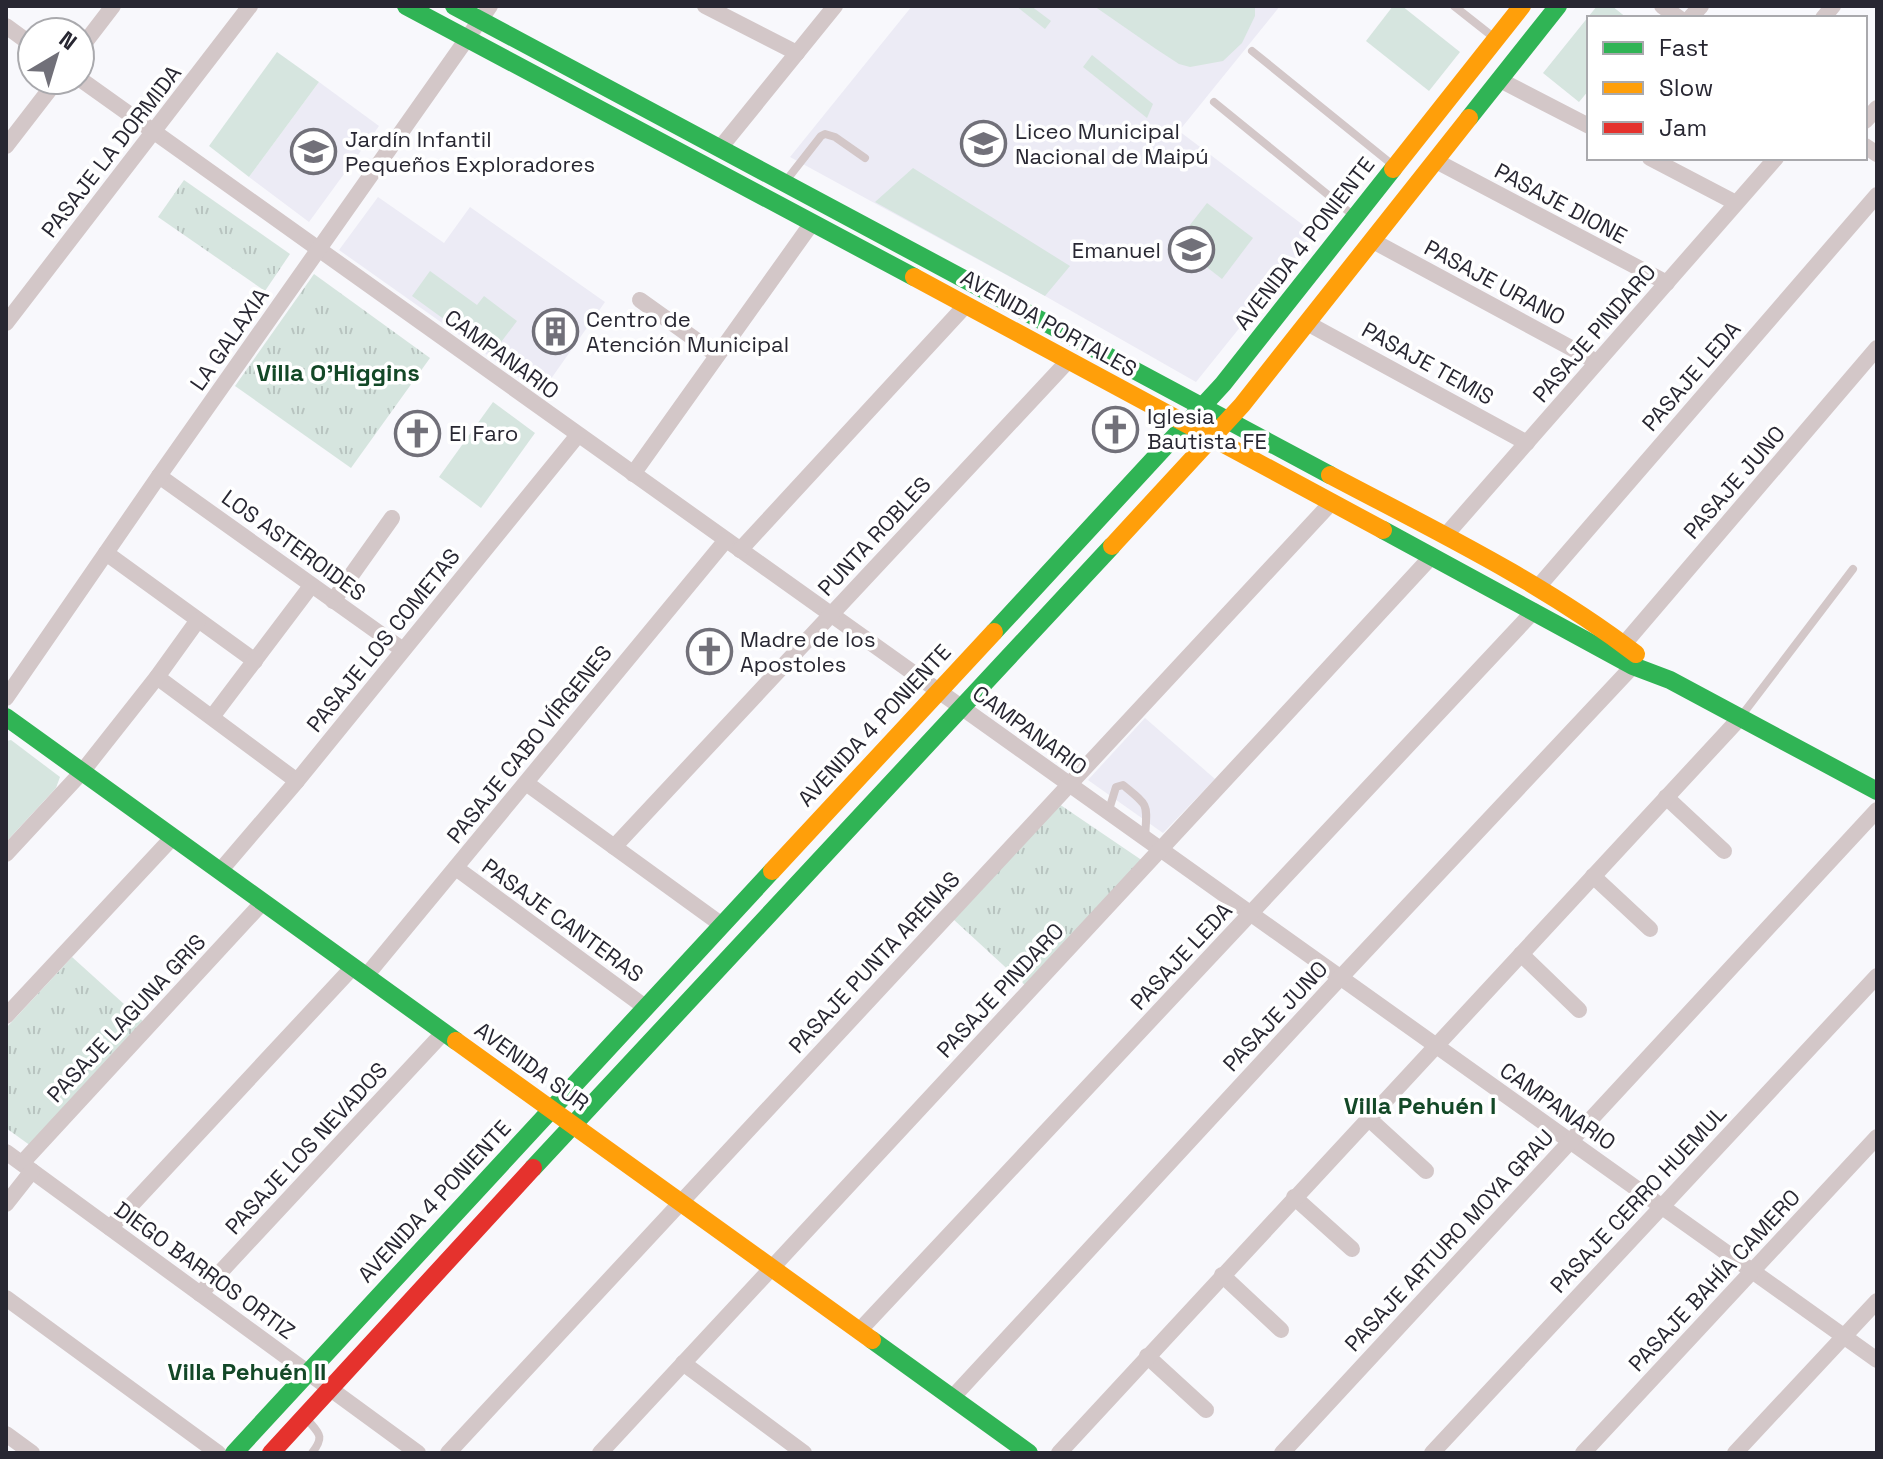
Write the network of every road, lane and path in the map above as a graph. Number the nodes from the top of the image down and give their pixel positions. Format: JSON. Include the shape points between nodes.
{"nodes":[{"id":1,"x":113,"y":6,"type":"edge"},
{"id":2,"x":250,"y":6,"type":"edge"},
{"id":3,"x":406,"y":6,"type":"edge"},
{"id":4,"x":454,"y":6,"type":"edge"},
{"id":5,"x":705,"y":6,"type":"edge"},
{"id":6,"x":835,"y":6,"type":"edge"},
{"id":7,"x":1454,"y":6,"type":"edge"},
{"id":8,"x":1522,"y":6,"type":"edge"},
{"id":9,"x":1558,"y":6,"type":"edge"},
{"id":10,"x":485,"y":13,"type":"edge"},
{"id":11,"x":96,"y":28,"type":"edge"},
{"id":12,"x":467,"y":39,"type":"junction"},
{"id":13,"x":1496,"y":39,"type":"junction"},
{"id":14,"x":1252,"y":51,"type":"dead end"},
{"id":15,"x":797,"y":53,"type":"junction"},
{"id":16,"x":1500,"y":80,"type":"junction"},
{"id":17,"x":96,"y":91,"type":"edge"},
{"id":18,"x":45,"y":96,"type":"edge"},
{"id":19,"x":1214,"y":102,"type":"dead end"},
{"id":20,"x":1587,"y":125,"type":"edge"},
{"id":21,"x":153,"y":132,"type":"junction"},
{"id":22,"x":6,"y":146,"type":"edge"},
{"id":23,"x":720,"y":148,"type":"junction"},
{"id":24,"x":865,"y":158,"type":"dead end"},
{"id":25,"x":1654,"y":160,"type":"edge"},
{"id":26,"x":1774,"y":160,"type":"edge"},
{"id":27,"x":1436,"y":161,"type":"junction"},
{"id":28,"x":1395,"y":166,"type":"junction"},
{"id":29,"x":785,"y":182,"type":"junction"},
{"id":30,"x":1877,"y":195,"type":"edge"},
{"id":31,"x":1736,"y":203,"type":"junction"},
{"id":32,"x":1355,"y":217,"type":"junction"},
{"id":33,"x":812,"y":223,"type":"junction"},
{"id":34,"x":1373,"y":241,"type":"junction"},
{"id":35,"x":319,"y":250,"type":"junction"},
{"id":36,"x":1667,"y":283,"type":"junction"},
{"id":37,"x":640,"y":300,"type":"dead end"},
{"id":38,"x":966,"y":305,"type":"junction"},
{"id":39,"x":6,"y":323,"type":"edge"},
{"id":40,"x":1307,"y":323,"type":"junction"},
{"id":41,"x":1877,"y":348,"type":"edge"},
{"id":42,"x":717,"y":355,"type":"junction"},
{"id":43,"x":1068,"y":361,"type":"junction"},
{"id":44,"x":1597,"y":362,"type":"junction"},
{"id":45,"x":1203,"y":407,"type":"junction"},
{"id":46,"x":1228,"y":421,"type":"junction"},
{"id":47,"x":1187,"y":425,"type":"junction"},
{"id":48,"x":578,"y":435,"type":"junction"},
{"id":49,"x":1212,"y":439,"type":"junction"},
{"id":50,"x":1527,"y":443,"type":"junction"},
{"id":51,"x":633,"y":474,"type":"junction"},
{"id":52,"x":159,"y":476,"type":"junction"},
{"id":53,"x":1332,"y":502,"type":"junction"},
{"id":54,"x":392,"y":518,"type":"dead end"},
{"id":55,"x":1445,"y":536,"type":"junction"},
{"id":56,"x":733,"y":545,"type":"junction"},
{"id":57,"x":106,"y":553,"type":"junction"},
{"id":58,"x":1432,"y":556,"type":"junction"},
{"id":59,"x":1853,"y":569,"type":"dead end"},
{"id":60,"x":311,"y":586,"type":"junction"},
{"id":61,"x":1538,"y":587,"type":"junction"},
{"id":62,"x":333,"y":601,"type":"junction"},
{"id":63,"x":1534,"y":611,"type":"junction"},
{"id":64,"x":830,"y":615,"type":"junction"},
{"id":65,"x":198,"y":620,"type":"junction"},
{"id":66,"x":1624,"y":644,"type":"junction"},
{"id":67,"x":403,"y":650,"type":"junction"},
{"id":68,"x":255,"y":661,"type":"junction"},
{"id":69,"x":1633,"y":666,"type":"junction"},
{"id":70,"x":157,"y":677,"type":"junction"},
{"id":71,"x":1670,"y":680,"type":"junction"},
{"id":72,"x":939,"y":692,"type":"junction"},
{"id":73,"x":6,"y":698,"type":"edge"},
{"id":74,"x":961,"y":708,"type":"junction"},
{"id":75,"x":6,"y":717,"type":"edge"},
{"id":76,"x":212,"y":717,"type":"junction"},
{"id":77,"x":1740,"y":718,"type":"junction"},
{"id":78,"x":82,"y":772,"type":"junction"},
{"id":79,"x":297,"y":781,"type":"junction"},
{"id":80,"x":526,"y":783,"type":"junction"},
{"id":81,"x":1069,"y":785,"type":"junction"},
{"id":82,"x":1877,"y":791,"type":"edge"},
{"id":83,"x":1666,"y":797,"type":"junction"},
{"id":84,"x":1877,"y":810,"type":"edge"},
{"id":85,"x":1108,"y":813,"type":"junction"},
{"id":86,"x":173,"y":837,"type":"junction"},
{"id":87,"x":1145,"y":839,"type":"junction"},
{"id":88,"x":614,"y":847,"type":"junction"},
{"id":89,"x":1161,"y":851,"type":"junction"},
{"id":90,"x":1724,"y":851,"type":"dead end"},
{"id":91,"x":6,"y":854,"type":"edge"},
{"id":92,"x":456,"y":868,"type":"junction"},
{"id":93,"x":220,"y":871,"type":"junction"},
{"id":94,"x":1593,"y":876,"type":"junction"},
{"id":95,"x":263,"y":902,"type":"junction"},
{"id":96,"x":1251,"y":914,"type":"junction"},
{"id":97,"x":722,"y":925,"type":"junction"},
{"id":98,"x":1650,"y":929,"type":"dead end"},
{"id":99,"x":1521,"y":954,"type":"junction"},
{"id":100,"x":360,"y":972,"type":"junction"},
{"id":101,"x":1877,"y":976,"type":"edge"},
{"id":102,"x":1340,"y":978,"type":"junction"},
{"id":103,"x":645,"y":1007,"type":"junction"},
{"id":104,"x":1579,"y":1010,"type":"dead end"},
{"id":105,"x":6,"y":1016,"type":"edge"},
{"id":106,"x":444,"y":1032,"type":"junction"},
{"id":107,"x":1435,"y":1046,"type":"junction"},
{"id":108,"x":551,"y":1109,"type":"junction"},
{"id":109,"x":1368,"y":1118,"type":"junction"},
{"id":110,"x":573,"y":1125,"type":"junction"},
{"id":111,"x":1877,"y":1137,"type":"edge"},
{"id":112,"x":1570,"y":1142,"type":"junction"},
{"id":113,"x":6,"y":1152,"type":"edge"},
{"id":114,"x":27,"y":1167,"type":"junction"},
{"id":115,"x":1426,"y":1171,"type":"dead end"},
{"id":116,"x":1294,"y":1197,"type":"junction"},
{"id":117,"x":680,"y":1202,"type":"junction"},
{"id":118,"x":6,"y":1204,"type":"edge"},
{"id":119,"x":1661,"y":1206,"type":"junction"},
{"id":120,"x":110,"y":1228,"type":"junction"},
{"id":121,"x":1352,"y":1249,"type":"dead end"},
{"id":122,"x":770,"y":1267,"type":"junction"},
{"id":123,"x":1752,"y":1271,"type":"junction"},
{"id":124,"x":1222,"y":1275,"type":"junction"},
{"id":125,"x":200,"y":1294,"type":"junction"},
{"id":126,"x":6,"y":1298,"type":"edge"},
{"id":127,"x":1877,"y":1301,"type":"edge"},
{"id":128,"x":1281,"y":1330,"type":"dead end"},
{"id":129,"x":859,"y":1331,"type":"junction"},
{"id":130,"x":1844,"y":1336,"type":"junction"},
{"id":131,"x":1147,"y":1356,"type":"junction"},
{"id":132,"x":1877,"y":1360,"type":"edge"},
{"id":133,"x":683,"y":1363,"type":"junction"},
{"id":134,"x":308,"y":1373,"type":"junction"},
{"id":135,"x":330,"y":1388,"type":"junction"},
{"id":136,"x":952,"y":1398,"type":"junction"},
{"id":137,"x":1206,"y":1410,"type":"dead end"},
{"id":138,"x":305,"y":1415,"type":"junction"},
{"id":139,"x":6,"y":1434,"type":"edge"},
{"id":140,"x":607,"y":1451,"type":"edge"},
{"id":141,"x":32,"y":1453,"type":"edge"},
{"id":142,"x":218,"y":1453,"type":"edge"},
{"id":143,"x":234,"y":1453,"type":"edge"},
{"id":144,"x":271,"y":1453,"type":"edge"},
{"id":145,"x":312,"y":1453,"type":"edge"},
{"id":146,"x":418,"y":1453,"type":"edge"},
{"id":147,"x":448,"y":1453,"type":"edge"},
{"id":148,"x":804,"y":1453,"type":"edge"},
{"id":149,"x":1029,"y":1453,"type":"edge"},
{"id":150,"x":1059,"y":1453,"type":"edge"},
{"id":151,"x":1282,"y":1453,"type":"edge"},
{"id":152,"x":1432,"y":1453,"type":"edge"},
{"id":153,"x":1583,"y":1453,"type":"edge"},
{"id":154,"x":1735,"y":1453,"type":"edge"}],
"edges":[{"from":1,"to":11,"type":"street"},
{"from":2,"to":21,"type":"street","name":"PASAJE LA DORMIDA"},
{"from":3,"to":12,"type":"street","name":"AVENIDA PORTALES"},
{"from":4,"to":10,"type":"street","name":"AVENIDA PORTALES"},
{"from":5,"to":15,"type":"street"},
{"from":6,"to":15,"type":"street"},
{"from":7,"to":13,"type":"lane"},
{"from":8,"to":13,"type":"street","name":"AVENIDA 4 PONIENTE"},
{"from":9,"to":16,"type":"street"},
{"from":10,"to":12,"type":"street","name":"LA GALAXIA"},
{"from":10,"to":23,"type":"street","name":"AVENIDA PORTALES"},
{"from":12,"to":33,"type":"street","name":"AVENIDA PORTALES"},
{"from":12,"to":35,"type":"street","name":"LA GALAXIA"},
{"from":13,"to":28,"type":"street","name":"AVENIDA 4 PONIENTE"},
{"from":14,"to":28,"type":"lane"},
{"from":15,"to":23,"type":"street"},
{"from":16,"to":20,"type":"street"},
{"from":16,"to":27,"type":"street"},
{"from":17,"to":21,"type":"street","name":"CAMPANARIO"},
{"from":18,"to":22,"type":"street"},
{"from":19,"to":32,"type":"lane"},
{"from":21,"to":35,"type":"street","name":"CAMPANARIO"},
{"from":21,"to":39,"type":"street","name":"PASAJE LA DORMIDA"},
{"from":23,"to":29,"type":"street","name":"AVENIDA PORTALES"},
{"from":24,"to":29,"type":"lane","via":[[825,134]]},
{"from":25,"to":31,"type":"street"},
{"from":26,"to":31,"type":"street","name":"PASAJE PINDARO"},
{"from":27,"to":34,"type":"street"},
{"from":27,"to":36,"type":"street","name":"PASAJE DIONE"},
{"from":28,"to":32,"type":"street","name":"AVENIDA 4 PONIENTE"},
{"from":29,"to":45,"type":"street","name":"AVENIDA PORTALES"},
{"from":30,"to":61,"type":"street","name":"PASAJE LEDA"},
{"from":31,"to":36,"type":"street","name":"PASAJE PINDARO"},
{"from":32,"to":45,"type":"street","name":"AVENIDA 4 PONIENTE"},
{"from":33,"to":38,"type":"street","name":"AVENIDA PORTALES"},
{"from":33,"to":42,"type":"street"},
{"from":34,"to":40,"type":"street"},
{"from":34,"to":44,"type":"street","name":"PASAJE URANO"},
{"from":35,"to":48,"type":"street","name":"CAMPANARIO"},
{"from":35,"to":52,"type":"street","name":"LA GALAXIA"},
{"from":36,"to":44,"type":"street","name":"PASAJE PINDARO"},
{"from":37,"to":42,"type":"street"},
{"from":38,"to":43,"type":"street","name":"AVENIDA PORTALES"},
{"from":38,"to":56,"type":"street","name":"PASAJE CABO VÍRGENES"},
{"from":40,"to":46,"type":"street"},
{"from":40,"to":50,"type":"street","name":"PASAJE TEMIS"},
{"from":41,"to":66,"type":"street","name":"PASAJE JUNO"},
{"from":42,"to":51,"type":"street"},
{"from":43,"to":47,"type":"street","name":"AVENIDA PORTALES"},
{"from":43,"to":64,"type":"street","name":"PUNTA ROBLES"},
{"from":44,"to":50,"type":"street","name":"PASAJE PINDARO"},
{"from":45,"to":46,"type":"street","name":"AVENIDA PORTALES"},
{"from":45,"to":47,"type":"street","name":"AVENIDA 4 PONIENTE"},
{"from":46,"to":49,"type":"street"},
{"from":46,"to":55,"type":"street","name":"AVENIDA PORTALES"},
{"from":47,"to":49,"type":"street","name":"AVENIDA PORTALES"},
{"from":47,"to":72,"type":"street","name":"AVENIDA 4 PONIENTE"},
{"from":48,"to":51,"type":"street","name":"CAMPANARIO"},
{"from":48,"to":67,"type":"street","name":"PASAJE LOS COMETAS"},
{"from":49,"to":53,"type":"street","name":"AVENIDA PORTALES"},
{"from":49,"to":74,"type":"street"},
{"from":50,"to":55,"type":"street","name":"PASAJE PINDARO"},
{"from":51,"to":56,"type":"street","name":"CAMPANARIO"},
{"from":52,"to":57,"type":"street","name":"LA GALAXIA"},
{"from":52,"to":60,"type":"street","name":"LOS ASTEROIDES"},
{"from":53,"to":58,"type":"street","name":"AVENIDA PORTALES"},
{"from":53,"to":81,"type":"street","name":"PASAJE PUNTA ARENAS"},
{"from":54,"to":62,"type":"street"},
{"from":55,"to":61,"type":"street","name":"AVENIDA PORTALES"},
{"from":56,"to":64,"type":"street","name":"CAMPANARIO"},
{"from":56,"to":80,"type":"street","name":"PASAJE CABO VÍRGENES"},
{"from":57,"to":65,"type":"street"},
{"from":57,"to":73,"type":"street","name":"LA GALAXIA"},
{"from":58,"to":63,"type":"street","name":"AVENIDA PORTALES"},
{"from":58,"to":89,"type":"street","name":"PASAJE PINDARO"},
{"from":59,"to":77,"type":"lane"},
{"from":60,"to":62,"type":"street","name":"LOS ASTEROIDES"},
{"from":60,"to":68,"type":"street"},
{"from":61,"to":66,"type":"street","name":"AVENIDA PORTALES"},
{"from":62,"to":67,"type":"street","name":"LOS ASTEROIDES"},
{"from":63,"to":69,"type":"street","name":"AVENIDA PORTALES"},
{"from":63,"to":96,"type":"street","name":"PASAJE LEDA"},
{"from":64,"to":72,"type":"street","name":"CAMPANARIO"},
{"from":64,"to":88,"type":"street","name":"PUNTA ROBLES"},
{"from":65,"to":68,"type":"street"},
{"from":65,"to":70,"type":"street"},
{"from":66,"to":71,"type":"street","name":"AVENIDA PORTALES"},
{"from":67,"to":79,"type":"street","name":"PASAJE LOS COMETAS"},
{"from":68,"to":76,"type":"street"},
{"from":69,"to":71,"type":"street","name":"AVENIDA PORTALES"},
{"from":69,"to":102,"type":"street","name":"PASAJE JUNO"},
{"from":70,"to":76,"type":"street"},
{"from":70,"to":78,"type":"street"},
{"from":71,"to":77,"type":"street","name":"AVENIDA PORTALES"},
{"from":72,"to":74,"type":"street","name":"CAMPANARIO"},
{"from":72,"to":97,"type":"street","name":"AVENIDA 4 PONIENTE"},
{"from":74,"to":81,"type":"street","name":"CAMPANARIO"},
{"from":74,"to":110,"type":"street"},
{"from":75,"to":78,"type":"street","name":"AVENIDA SUR"},
{"from":76,"to":79,"type":"street"},
{"from":77,"to":82,"type":"street","name":"AVENIDA PORTALES"},
{"from":77,"to":83,"type":"street"},
{"from":78,"to":86,"type":"street","name":"AVENIDA SUR"},
{"from":78,"to":91,"type":"street"},
{"from":79,"to":93,"type":"street","name":"PASAJE LOS COMETAS"},
{"from":80,"to":88,"type":"street"},
{"from":80,"to":92,"type":"street","name":"PASAJE CABO VÍRGENES"},
{"from":81,"to":85,"type":"street","name":"CAMPANARIO"},
{"from":81,"to":117,"type":"street","name":"PASAJE PUNTA ARENAS"},
{"from":83,"to":90,"type":"street"},
{"from":83,"to":94,"type":"street"},
{"from":84,"to":112,"type":"street","name":"PASAJE ARTURO MOYA GRAU"},
{"from":85,"to":87,"type":"street","name":"CAMPANARIO"},
{"from":85,"to":87,"type":"lane","via":[[1116,787],[1123,785],[1145,805]]},
{"from":86,"to":93,"type":"street","name":"AVENIDA SUR"},
{"from":86,"to":105,"type":"street"},
{"from":87,"to":89,"type":"street","name":"CAMPANARIO"},
{"from":88,"to":97,"type":"street"},
{"from":89,"to":96,"type":"street","name":"CAMPANARIO"},
{"from":89,"to":122,"type":"street","name":"PASAJE PINDARO"},
{"from":92,"to":100,"type":"street","name":"PASAJE CABO VÍRGENES"},
{"from":92,"to":103,"type":"street","name":"PASAJE CANTERAS"},
{"from":93,"to":95,"type":"street","name":"AVENIDA SUR"},
{"from":94,"to":98,"type":"street"},
{"from":94,"to":99,"type":"street"},
{"from":95,"to":100,"type":"street","name":"AVENIDA SUR"},
{"from":95,"to":114,"type":"street","name":"PASAJE LAGUNA GRIS"},
{"from":96,"to":102,"type":"street","name":"CAMPANARIO"},
{"from":96,"to":129,"type":"street","name":"PASAJE LEDA"},
{"from":97,"to":103,"type":"street","name":"AVENIDA 4 PONIENTE"},
{"from":99,"to":104,"type":"street"},
{"from":99,"to":107,"type":"street"},
{"from":100,"to":106,"type":"street","name":"AVENIDA SUR"},
{"from":100,"to":120,"type":"street","name":"PASAJE CABO VÍRGENES"},
{"from":101,"to":119,"type":"street","name":"PASAJE CERRO HUEMUL"},
{"from":102,"to":107,"type":"street","name":"CAMPANARIO"},
{"from":102,"to":136,"type":"street","name":"PASAJE JUNO"},
{"from":103,"to":108,"type":"street","name":"AVENIDA 4 PONIENTE"},
{"from":106,"to":108,"type":"street","name":"AVENIDA SUR"},
{"from":106,"to":125,"type":"street","name":"PASAJE LOS NEVADOS"},
{"from":107,"to":109,"type":"street"},
{"from":107,"to":112,"type":"street","name":"CAMPANARIO"},
{"from":108,"to":110,"type":"street","name":"AVENIDA SUR"},
{"from":108,"to":134,"type":"street","name":"AVENIDA 4 PONIENTE"},
{"from":109,"to":115,"type":"street"},
{"from":109,"to":116,"type":"street"},
{"from":110,"to":117,"type":"street","name":"AVENIDA SUR"},
{"from":110,"to":135,"type":"street"},
{"from":111,"to":123,"type":"street","name":"PASAJE BAHÍA CAMERO"},
{"from":112,"to":119,"type":"street","name":"CAMPANARIO"},
{"from":112,"to":151,"type":"street","name":"PASAJE ARTURO MOYA GRAU"},
{"from":113,"to":114,"type":"street","name":"DIEGO BARROS ORTIZ"},
{"from":114,"to":118,"type":"street","name":"PASAJE LAGUNA GRIS"},
{"from":114,"to":120,"type":"street","name":"DIEGO BARROS ORTIZ"},
{"from":116,"to":121,"type":"street"},
{"from":116,"to":124,"type":"street"},
{"from":117,"to":122,"type":"street","name":"AVENIDA SUR"},
{"from":117,"to":147,"type":"street","name":"PASAJE PUNTA ARENAS"},
{"from":119,"to":123,"type":"street","name":"CAMPANARIO"},
{"from":119,"to":152,"type":"street","name":"PASAJE CERRO HUEMUL"},
{"from":120,"to":125,"type":"street","name":"DIEGO BARROS ORTIZ"},
{"from":122,"to":129,"type":"street","name":"AVENIDA SUR"},
{"from":122,"to":133,"type":"street","name":"PASAJE PINDARO"},
{"from":123,"to":130,"type":"street","name":"CAMPANARIO"},
{"from":123,"to":153,"type":"street","name":"PASAJE BAHÍA CAMERO"},
{"from":124,"to":128,"type":"street"},
{"from":124,"to":131,"type":"street"},
{"from":125,"to":134,"type":"street","name":"DIEGO BARROS ORTIZ"},
{"from":126,"to":142,"type":"street"},
{"from":127,"to":130,"type":"street"},
{"from":129,"to":136,"type":"street","name":"AVENIDA SUR"},
{"from":130,"to":132,"type":"street","name":"CAMPANARIO"},
{"from":130,"to":154,"type":"street"},
{"from":131,"to":137,"type":"street"},
{"from":131,"to":150,"type":"street"},
{"from":133,"to":140,"type":"street","name":"PASAJE PINDARO"},
{"from":133,"to":148,"type":"street"},
{"from":134,"to":135,"type":"street","name":"DIEGO BARROS ORTIZ"},
{"from":134,"to":143,"type":"street","name":"AVENIDA 4 PONIENTE"},
{"from":135,"to":138,"type":"street"},
{"from":135,"to":146,"type":"street","name":"DIEGO BARROS ORTIZ"},
{"from":136,"to":149,"type":"street","name":"AVENIDA SUR"},
{"from":138,"to":144,"type":"street"},
{"from":138,"to":145,"type":"lane","via":[[321,1437]]},
{"from":139,"to":141,"type":"street"}]}
